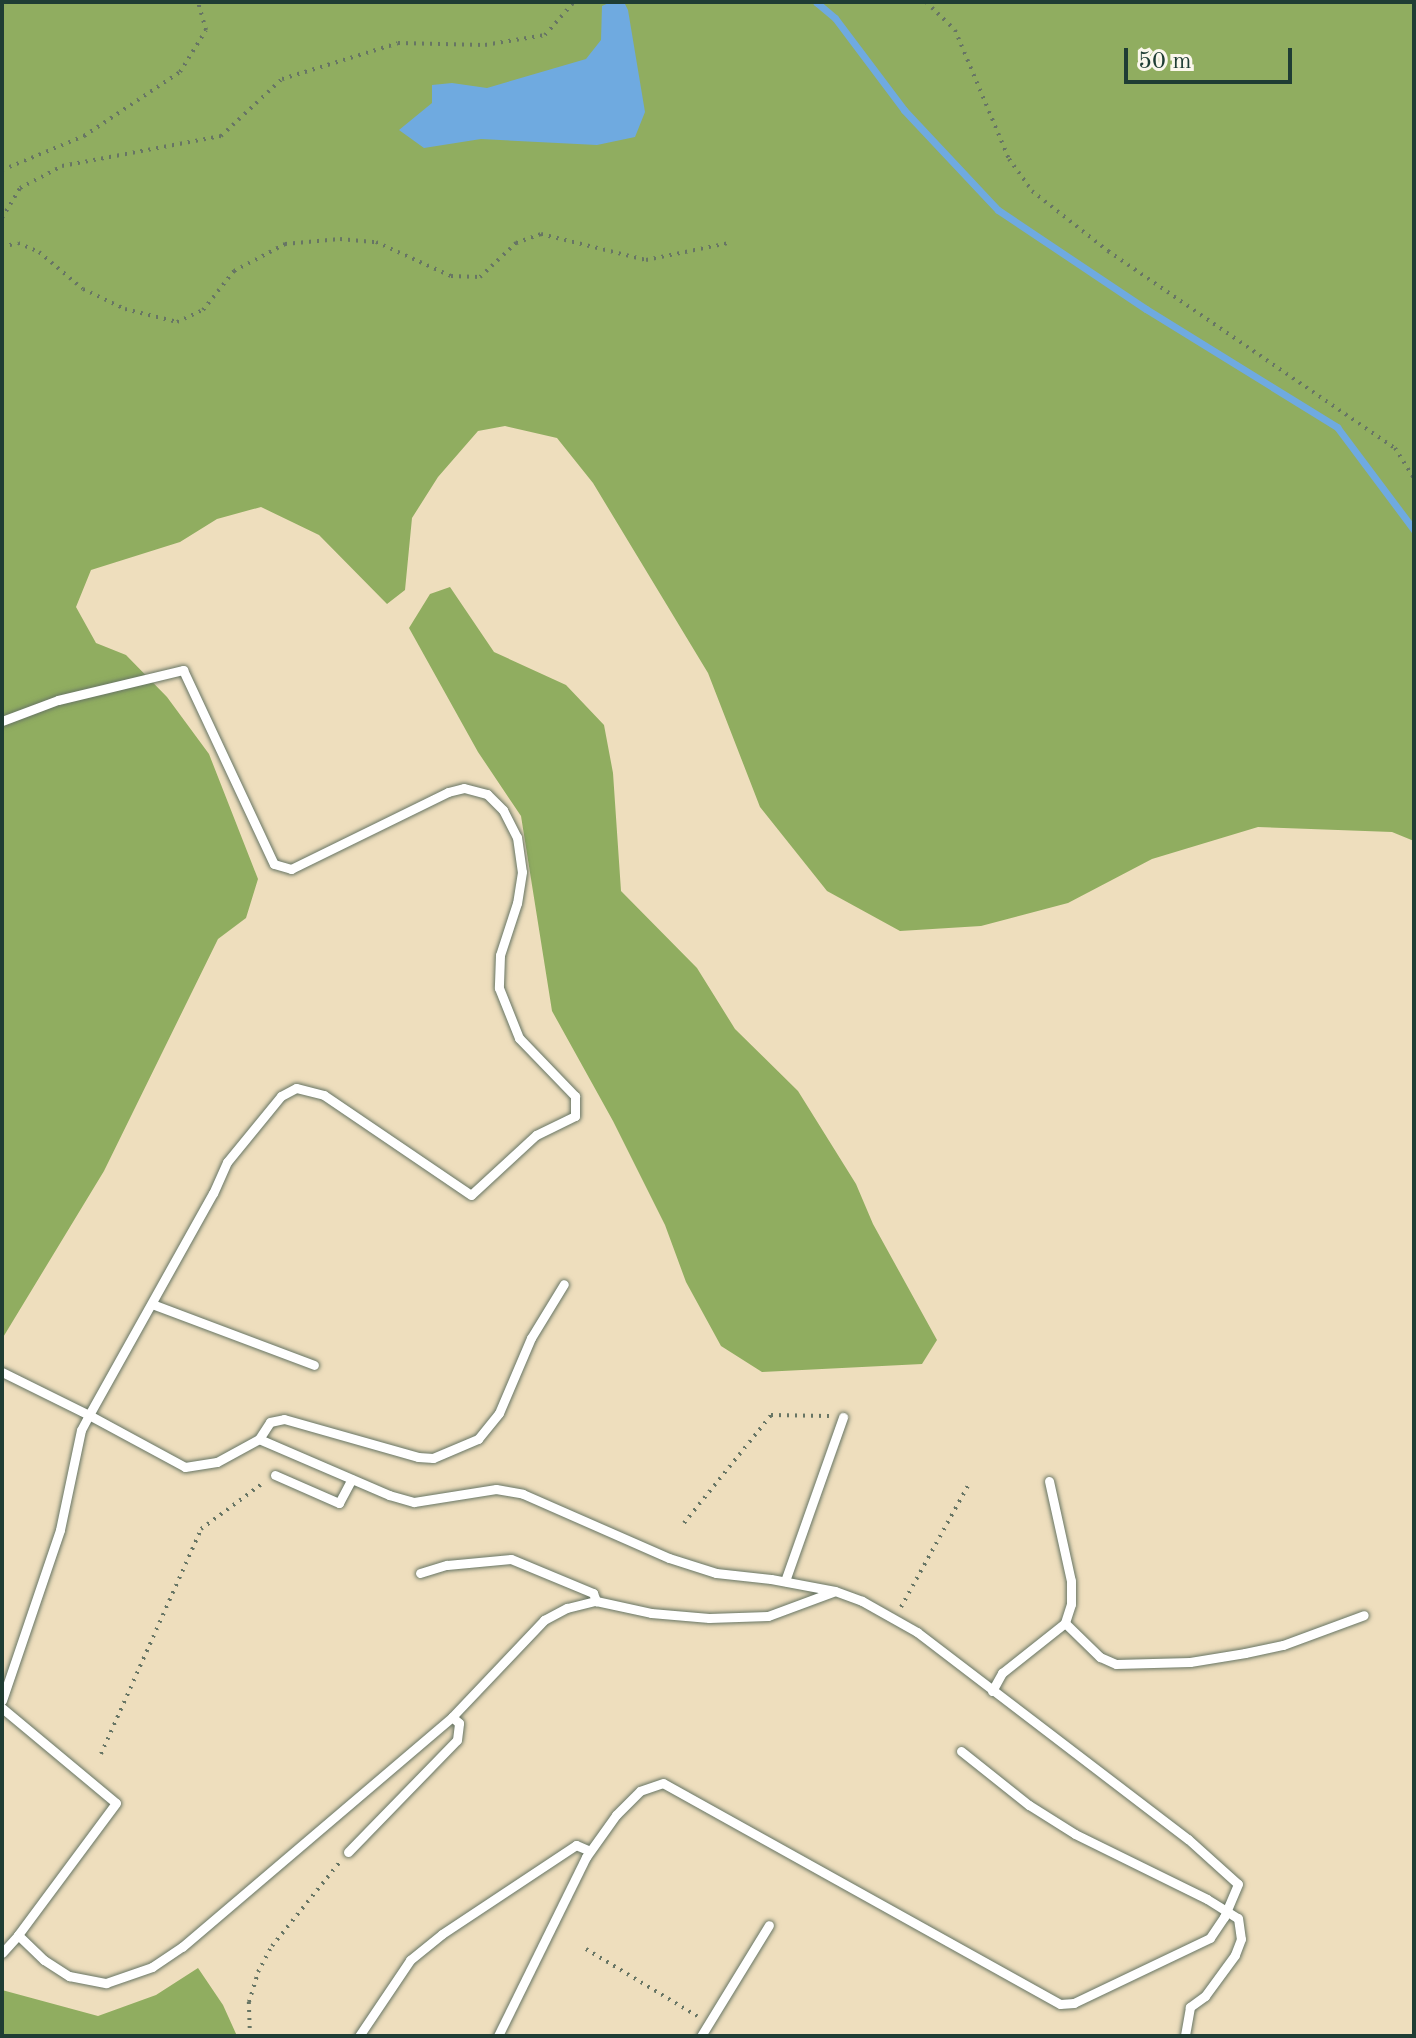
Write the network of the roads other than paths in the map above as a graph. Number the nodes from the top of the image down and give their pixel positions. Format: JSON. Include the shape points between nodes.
{"nodes":[{"id":1,"x":2,"y":721,"type":"edge"},
{"id":2,"x":564,"y":1284,"type":"dead end"},
{"id":3,"x":152,"y":1304,"type":"junction"},
{"id":4,"x":314,"y":1365,"type":"dead end"},
{"id":5,"x":2,"y":1372,"type":"edge"},
{"id":6,"x":89,"y":1415,"type":"junction"},
{"id":7,"x":843,"y":1417,"type":"road end"},
{"id":8,"x":259,"y":1439,"type":"junction"},
{"id":9,"x":275,"y":1475,"type":"road end"},
{"id":10,"x":352,"y":1479,"type":"junction"},
{"id":11,"x":1049,"y":1481,"type":"dead end"},
{"id":12,"x":420,"y":1573,"type":"dead end"},
{"id":13,"x":785,"y":1581,"type":"junction"},
{"id":14,"x":835,"y":1591,"type":"junction"},
{"id":15,"x":596,"y":1601,"type":"junction"},
{"id":16,"x":1364,"y":1615,"type":"dead end"},
{"id":17,"x":1065,"y":1623,"type":"junction"},
{"id":18,"x":992,"y":1691,"type":"junction"},
{"id":19,"x":2,"y":1700,"type":"edge"},
{"id":20,"x":2,"y":1708,"type":"edge"},
{"id":21,"x":452,"y":1717,"type":"junction"},
{"id":22,"x":961,"y":1751,"type":"dead end"},
{"id":23,"x":590,"y":1851,"type":"junction"},
{"id":24,"x":348,"y":1852,"type":"road end"},
{"id":25,"x":1227,"y":1911,"type":"junction"},
{"id":26,"x":769,"y":1925,"type":"dead end"},
{"id":27,"x":18,"y":1935,"type":"junction"},
{"id":28,"x":2,"y":1953,"type":"edge"},
{"id":29,"x":359,"y":2036,"type":"edge"},
{"id":30,"x":498,"y":2036,"type":"edge"},
{"id":31,"x":701,"y":2036,"type":"edge"},
{"id":32,"x":1185,"y":2036,"type":"edge"}],
"edges":[{"from":1,"to":3,"type":"lane","via":[[58,700],[183,670],[274,864],[291,869],[464,788],[487,794],[517,837],[522,872],[500,955],[499,988],[519,1038],[575,1096],[575,1116],[536,1135],[471,1195],[324,1095],[296,1088],[281,1096],[227,1162]]},
{"from":2,"to":8,"type":"lane","via":[[531,1338],[499,1413],[478,1439],[433,1458],[418,1457],[284,1419],[270,1422]]},
{"from":3,"to":4,"type":"lane"},
{"from":3,"to":6,"type":"lane"},
{"from":5,"to":6,"type":"lane"},
{"from":6,"to":8,"type":"lane","via":[[185,1467],[217,1462]]},
{"from":6,"to":19,"type":"lane","via":[[81,1430],[60,1530]]},
{"from":7,"to":13,"type":"lane"},
{"from":8,"to":10,"type":"lane"},
{"from":9,"to":10,"type":"lane","via":[[339,1503]]},
{"from":10,"to":13,"type":"lane","via":[[414,1502],[496,1489],[523,1494],[669,1558],[716,1573]]},
{"from":11,"to":17,"type":"lane","via":[[1071,1581]]},
{"from":12,"to":15,"type":"lane","via":[[511,1559],[593,1593]]},
{"from":13,"to":14,"type":"lane"},
{"from":14,"to":15,"type":"lane","via":[[768,1616],[651,1613]]},
{"from":14,"to":18,"type":"lane","via":[[917,1632]]},
{"from":15,"to":21,"type":"lane","via":[[544,1620]]},
{"from":16,"to":17,"type":"lane","via":[[1245,1653],[1190,1662],[1116,1664],[1100,1657]]},
{"from":17,"to":18,"type":"lane","via":[[1002,1673]]},
{"from":18,"to":25,"type":"lane","via":[[1188,1839],[1238,1884]]},
{"from":20,"to":27,"type":"lane","via":[[116,1803]]},
{"from":21,"to":24,"type":"lane","via":[[459,1723],[457,1740]]},
{"from":21,"to":27,"type":"lane","via":[[152,1967],[106,1983],[69,1976]]},
{"from":22,"to":25,"type":"lane","via":[[1075,1834]]},
{"from":23,"to":25,"type":"lane","via":[[640,1791],[663,1783],[1060,2004],[1074,2003],[1210,1938]]},
{"from":23,"to":29,"type":"lane","via":[[576,1845],[431,1943],[410,1960]]},
{"from":23,"to":30,"type":"lane"},
{"from":25,"to":32,"type":"lane","via":[[1238,1918],[1241,1939],[1205,1996],[1190,2007]]},
{"from":26,"to":31,"type":"lane"},
{"from":27,"to":28,"type":"lane"}]}
